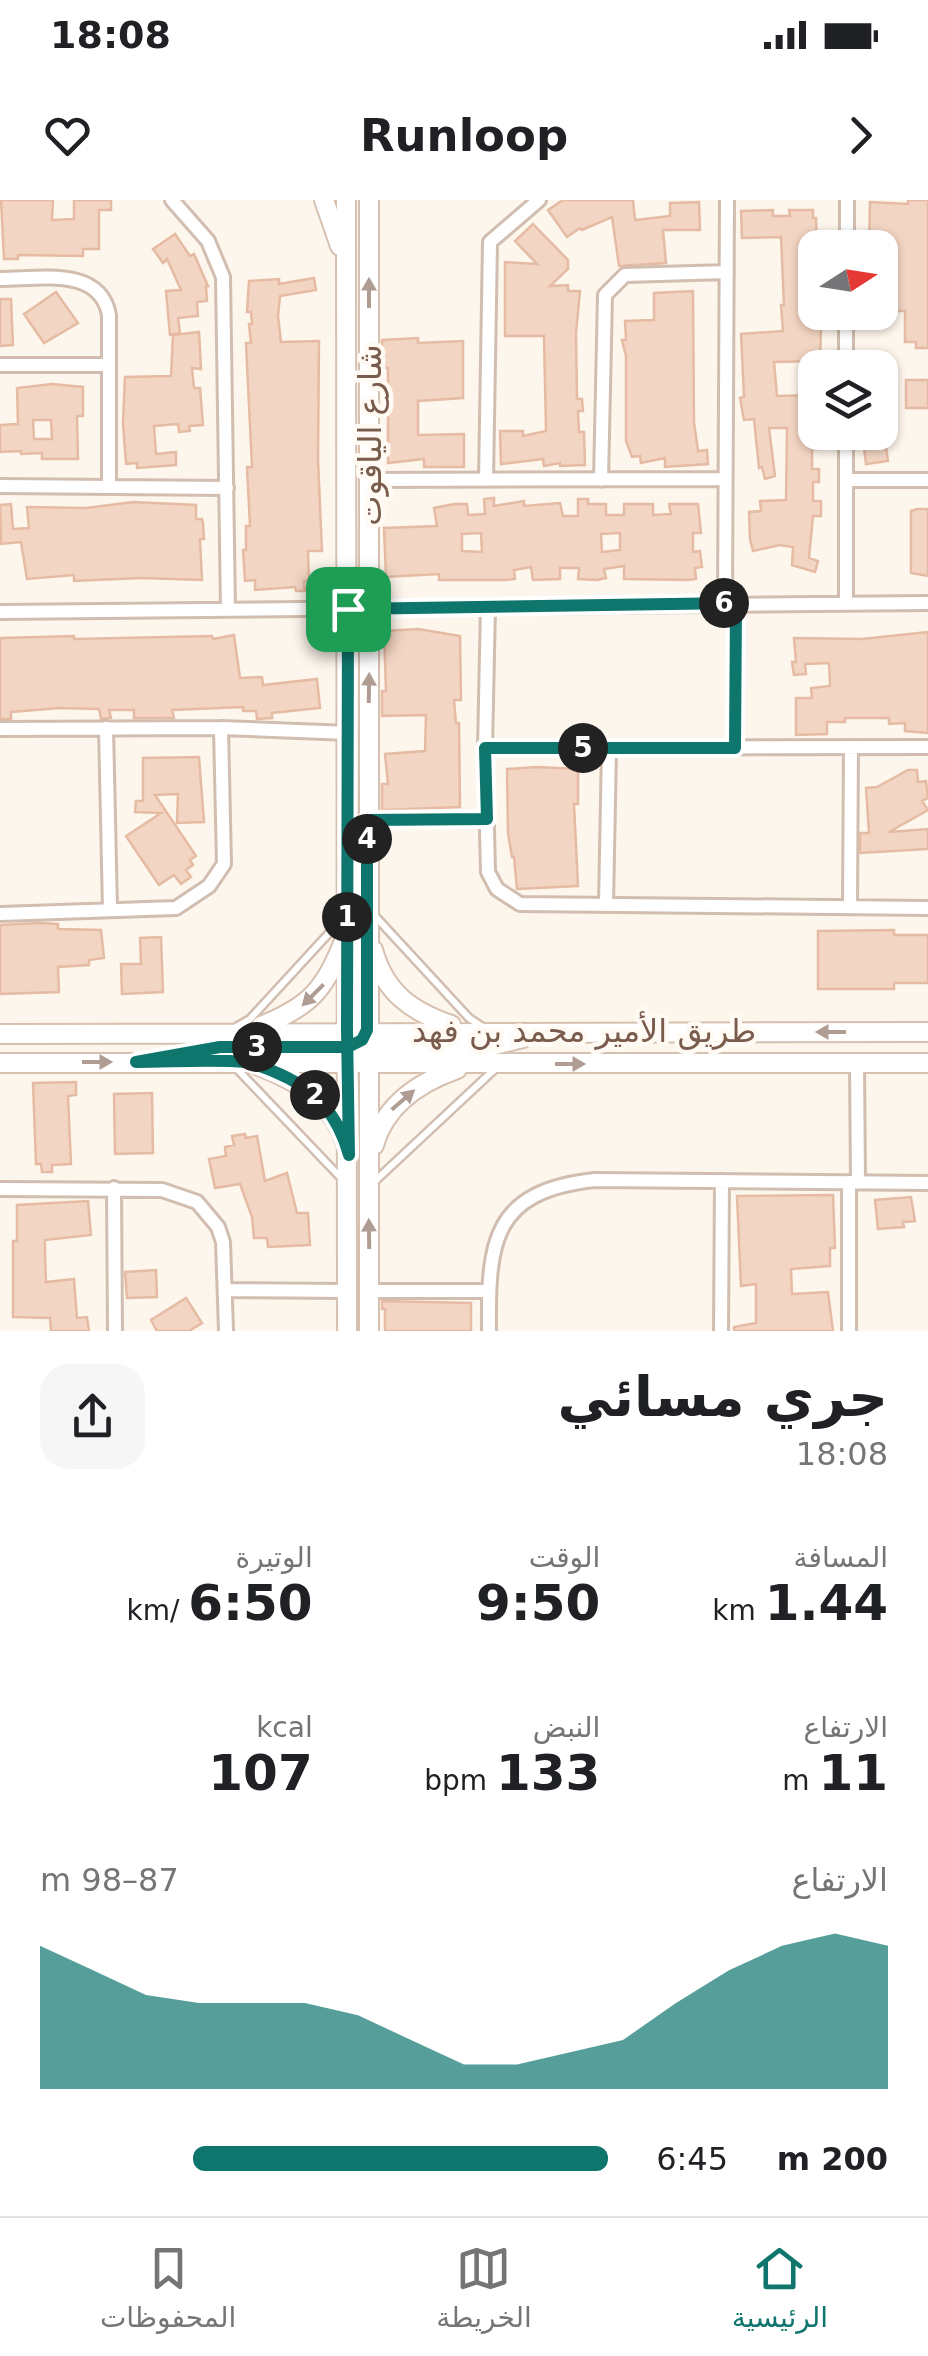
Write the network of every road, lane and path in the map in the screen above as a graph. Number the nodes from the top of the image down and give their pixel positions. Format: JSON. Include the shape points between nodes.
{"nodes":[{"id":1,"x":172,"y":200,"type":"edge"},
{"id":2,"x":324,"y":200,"type":"edge"},
{"id":3,"x":346,"y":200,"type":"edge"},
{"id":4,"x":539,"y":200,"type":"edge"},
{"id":5,"x":727,"y":200,"type":"edge"},
{"id":6,"x":847,"y":200,"type":"edge"},
{"id":7,"x":370,"y":202,"type":"edge"},
{"id":8,"x":846,"y":230,"type":"edge"},
{"id":9,"x":346,"y":270,"type":"junction"},
{"id":10,"x":726,"y":272,"type":"junction"},
{"id":11,"x":0,"y":279,"type":"edge"},
{"id":12,"x":0,"y":365,"type":"edge"},
{"id":13,"x":109,"y":366,"type":"junction"},
{"id":14,"x":846,"y":450,"type":"edge"},
{"id":15,"x":725,"y":479,"type":"junction"},
{"id":16,"x":369,"y":480,"type":"junction"},
{"id":17,"x":486,"y":480,"type":"junction"},
{"id":18,"x":601,"y":480,"type":"junction"},
{"id":19,"x":846,"y":480,"type":"junction"},
{"id":20,"x":928,"y":480,"type":"edge"},
{"id":21,"x":0,"y":486,"type":"edge"},
{"id":22,"x":109,"y":487,"type":"junction"},
{"id":23,"x":227,"y":488,"type":"junction"},
{"id":24,"x":730,"y":603,"type":"junction"},
{"id":25,"x":846,"y":603,"type":"junction"},
{"id":26,"x":928,"y":603,"type":"edge"},
{"id":27,"x":488,"y":606,"type":"junction"},
{"id":28,"x":371,"y":608,"type":"junction"},
{"id":29,"x":348,"y":609,"type":"junction"},
{"id":30,"x":228,"y":610,"type":"junction"},
{"id":31,"x":0,"y":612,"type":"edge"},
{"id":32,"x":106,"y":728,"type":"junction"},
{"id":33,"x":221,"y":728,"type":"junction"},
{"id":34,"x":0,"y":729,"type":"edge"},
{"id":35,"x":348,"y":733,"type":"junction"},
{"id":36,"x":851,"y":747,"type":"junction"},
{"id":37,"x":928,"y":747,"type":"edge"},
{"id":38,"x":485,"y":748,"type":"junction"},
{"id":39,"x":609,"y":748,"type":"junction"},
{"id":40,"x":735,"y":748,"type":"junction"},
{"id":41,"x":487,"y":819,"type":"junction"},
{"id":42,"x":367,"y":820,"type":"junction"},
{"id":43,"x":367,"y":895,"type":"junction"},
{"id":44,"x":348,"y":904,"type":"junction"},
{"id":45,"x":606,"y":905,"type":"junction"},
{"id":46,"x":850,"y":907,"type":"junction"},
{"id":47,"x":928,"y":908,"type":"edge"},
{"id":48,"x":110,"y":910,"type":"junction"},
{"id":49,"x":0,"y":914,"type":"edge"},
{"id":50,"x":367,"y":928,"type":"junction"},
{"id":51,"x":347,"y":932,"type":"junction"},
{"id":52,"x":465,"y":1030,"type":"junction"},
{"id":53,"x":222,"y":1031,"type":"junction"},
{"id":54,"x":249,"y":1031,"type":"junction"},
{"id":55,"x":494,"y":1031,"type":"junction"},
{"id":56,"x":557,"y":1031,"type":"junction"},
{"id":57,"x":928,"y":1032,"type":"edge"},
{"id":58,"x":0,"y":1034,"type":"edge"},
{"id":59,"x":357,"y":1047,"type":"junction"},
{"id":60,"x":136,"y":1062,"type":"junction"},
{"id":61,"x":222,"y":1062,"type":"junction"},
{"id":62,"x":250,"y":1062,"type":"junction"},
{"id":63,"x":0,"y":1063,"type":"edge"},
{"id":64,"x":857,"y":1063,"type":"junction"},
{"id":65,"x":928,"y":1063,"type":"edge"},
{"id":66,"x":470,"y":1064,"type":"junction"},
{"id":67,"x":510,"y":1064,"type":"junction"},
{"id":68,"x":349,"y":1155,"type":"junction"},
{"id":69,"x":368,"y":1165,"type":"junction"},
{"id":70,"x":722,"y":1181,"type":"junction"},
{"id":71,"x":854,"y":1182,"type":"junction"},
{"id":72,"x":928,"y":1182,"type":"edge"},
{"id":73,"x":114,"y":1188,"type":"junction"},
{"id":74,"x":0,"y":1189,"type":"edge"},
{"id":75,"x":348,"y":1197,"type":"junction"},
{"id":76,"x":368,"y":1197,"type":"junction"},
{"id":77,"x":226,"y":1290,"type":"junction"},
{"id":78,"x":488,"y":1290,"type":"junction"},
{"id":79,"x":347,"y":1291,"type":"junction"},
{"id":80,"x":369,"y":1292,"type":"junction"},
{"id":81,"x":116,"y":1331,"type":"edge"},
{"id":82,"x":226,"y":1331,"type":"edge"},
{"id":83,"x":347,"y":1331,"type":"edge"},
{"id":84,"x":369,"y":1331,"type":"edge"},
{"id":85,"x":489,"y":1331,"type":"edge"},
{"id":86,"x":721,"y":1331,"type":"edge"},
{"id":87,"x":849,"y":1331,"type":"edge"}],
"edges":[{"from":1,"to":23,"type":"street","via":[[208,241],[224,277]]},
{"from":2,"to":9,"type":"street"},
{"from":3,"to":9,"type":"street","name":"شارع الياقوت"},
{"from":4,"to":17,"type":"street","via":[[490,242]]},
{"from":5,"to":10,"type":"street"},
{"from":6,"to":8,"type":"street"},
{"from":16,"to":7,"type":"street","name":"شارع الياقوت","one_way":true},
{"from":9,"to":29,"type":"street","name":"شارع الياقوت"},
{"from":10,"to":15,"type":"street"},
{"from":10,"to":18,"type":"street","via":[[625,275],[604,295]]},
{"from":11,"to":13,"type":"street","via":[[78,280],[100,290],[109,315]]},
{"from":12,"to":13,"type":"street"},
{"from":13,"to":22,"type":"street"},
{"from":14,"to":19,"type":"street"},
{"from":15,"to":18,"type":"street"},
{"from":15,"to":24,"type":"street"},
{"from":16,"to":17,"type":"street"},
{"from":16,"to":28,"type":"street","name":"شارع الياقوت"},
{"from":17,"to":18,"type":"street"},
{"from":19,"to":20,"type":"street"},
{"from":19,"to":25,"type":"street"},
{"from":21,"to":22,"type":"street"},
{"from":22,"to":23,"type":"street"},
{"from":23,"to":30,"type":"street"},
{"from":24,"to":25,"type":"street"},
{"from":24,"to":27,"type":"street"},
{"from":24,"to":40,"type":"street"},
{"from":25,"to":26,"type":"street"},
{"from":27,"to":28,"type":"street"},
{"from":27,"to":38,"type":"street"},
{"from":28,"to":29,"type":"street"},
{"from":42,"to":28,"type":"street","name":"شارع الياقوت","one_way":true},
{"from":29,"to":30,"type":"street"},
{"from":29,"to":35,"type":"street","name":"شارع الياقوت"},
{"from":30,"to":31,"type":"street"},
{"from":32,"to":33,"type":"street"},
{"from":32,"to":34,"type":"street"},
{"from":32,"to":48,"type":"street"},
{"from":33,"to":35,"type":"street"},
{"from":33,"to":48,"type":"street","via":[[224,864],[209,886],[176,908]]},
{"from":35,"to":44,"type":"street","name":"شارع الياقوت"},
{"from":36,"to":37,"type":"street"},
{"from":36,"to":40,"type":"street"},
{"from":36,"to":46,"type":"street"},
{"from":38,"to":39,"type":"street"},
{"from":38,"to":41,"type":"street"},
{"from":39,"to":40,"type":"street"},
{"from":39,"to":45,"type":"street"},
{"from":41,"to":42,"type":"street"},
{"from":41,"to":45,"type":"street","via":[[488,872],[497,889],[520,904]]},
{"from":42,"to":43,"type":"street","name":"شارع الياقوت"},
{"from":43,"to":50,"type":"street","name":"شارع الياقوت"},
{"from":43,"to":55,"type":"lane","via":[[375,917],[469,1018]]},
{"from":44,"to":51,"type":"street","name":"شارع الياقوت"},
{"from":44,"to":53,"type":"lane","via":[[338,926],[250,1019]]},
{"from":45,"to":46,"type":"street"},
{"from":46,"to":47,"type":"street"},
{"from":48,"to":49,"type":"street"},
{"from":50,"to":52,"type":"street","via":[[383,978],[400,998],[420,1014]]},
{"from":50,"to":59,"type":"street","name":"شارع الياقوت"},
{"from":51,"to":54,"type":"street","one_way":true,"via":[[316,994],[295,1012]]},
{"from":51,"to":59,"type":"street","name":"شارع الياقوت"},
{"from":52,"to":55,"type":"street","name":"طريق الأمير محمد بن فهد"},
{"from":52,"to":59,"type":"street","name":"طريق الأمير محمد بن فهد"},
{"from":53,"to":54,"type":"street","name":"طريق الأمير محمد بن فهد"},
{"from":53,"to":58,"type":"street","name":"طريق الأمير محمد بن فهد"},
{"from":54,"to":59,"type":"street","name":"طريق الأمير محمد بن فهد"},
{"from":55,"to":56,"type":"street","name":"طريق الأمير محمد بن فهد"},
{"from":57,"to":56,"type":"street","name":"طريق الأمير محمد بن فهد","one_way":true},
{"from":56,"to":59,"type":"street","via":[[486,1046]]},
{"from":59,"to":60,"type":"street","via":[[220,1047]]},
{"from":59,"to":62,"type":"street","name":"طريق الأمير محمد بن فهد"},
{"from":59,"to":66,"type":"street","name":"طريق الأمير محمد بن فهد"},
{"from":59,"to":68,"type":"street"},
{"from":59,"to":69,"type":"street"},
{"from":60,"to":61,"type":"street","name":"طريق الأمير محمد بن فهد"},
{"from":63,"to":60,"type":"street","name":"طريق الأمير محمد بن فهد","one_way":true},
{"from":61,"to":62,"type":"street","name":"طريق الأمير محمد بن فهد"},
{"from":61,"to":75,"type":"lane","via":[[246,1075],[341,1177]]},
{"from":62,"to":68,"type":"street","via":[[320,1100]]},
{"from":64,"to":65,"type":"street","name":"طريق الأمير محمد بن فهد"},
{"from":67,"to":64,"type":"street","name":"طريق الأمير محمد بن فهد","one_way":true},
{"from":64,"to":71,"type":"street"},
{"from":66,"to":67,"type":"street","name":"طريق الأمير محمد بن فهد"},
{"from":69,"to":66,"type":"street","one_way":true,"via":[[378,1130],[395,1106],[436,1076]]},
{"from":67,"to":76,"type":"lane","via":[[489,1072],[380,1173]]},
{"from":68,"to":75,"type":"street"},
{"from":69,"to":76,"type":"street"},
{"from":70,"to":71,"type":"street"},
{"from":70,"to":78,"type":"street","via":[[595,1180],[547,1189],[504,1224],[492,1249]]},
{"from":70,"to":86,"type":"street"},
{"from":71,"to":72,"type":"street"},
{"from":71,"to":87,"type":"street"},
{"from":73,"to":74,"type":"street"},
{"from":73,"to":77,"type":"street","via":[[162,1190],[197,1202],[223,1242]]},
{"from":73,"to":81,"type":"street"},
{"from":75,"to":79,"type":"street"},
{"from":80,"to":76,"type":"street","one_way":true},
{"from":77,"to":79,"type":"street"},
{"from":77,"to":82,"type":"street"},
{"from":78,"to":80,"type":"street"},
{"from":78,"to":85,"type":"street"},
{"from":79,"to":83,"type":"street"},
{"from":80,"to":84,"type":"street"}]}
